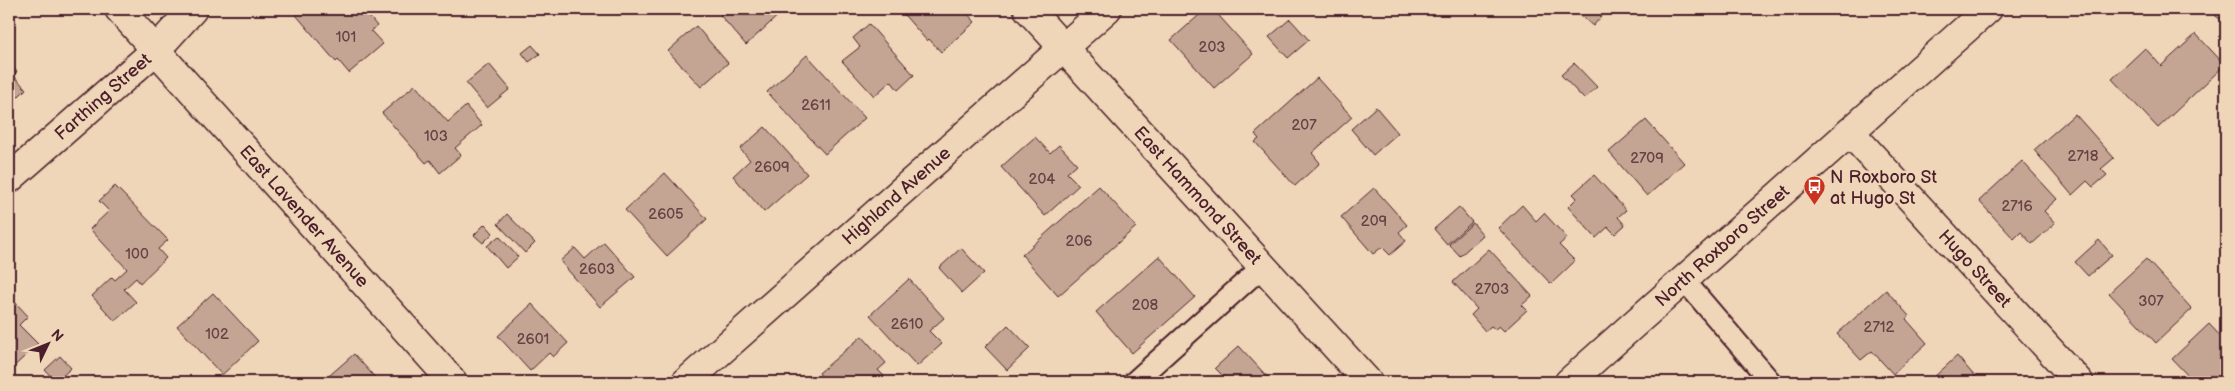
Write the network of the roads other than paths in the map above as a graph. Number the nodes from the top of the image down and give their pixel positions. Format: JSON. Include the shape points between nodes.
{"nodes":[{"id":1,"x":119,"y":9,"type":"edge"},
{"id":2,"x":193,"y":9,"type":"edge"},
{"id":3,"x":1028,"y":9,"type":"edge"},
{"id":4,"x":1107,"y":9,"type":"edge"},
{"id":5,"x":1988,"y":9,"type":"edge"},
{"id":6,"x":1063,"y":48,"type":"junction"},
{"id":7,"x":156,"y":50,"type":"junction"},
{"id":8,"x":1850,"y":132,"type":"junction"},
{"id":9,"x":9,"y":179,"type":"edge"},
{"id":10,"x":1262,"y":267,"type":"junction"},
{"id":11,"x":1684,"y":280,"type":"junction"},
{"id":12,"x":452,"y":382,"type":"edge"},
{"id":13,"x":686,"y":382,"type":"edge"},
{"id":14,"x":1134,"y":382,"type":"edge"},
{"id":15,"x":1368,"y":382,"type":"edge"},
{"id":16,"x":1569,"y":382,"type":"edge"},
{"id":17,"x":1771,"y":382,"type":"edge"},
{"id":18,"x":2079,"y":382,"type":"edge"}],
"edges":[{"from":1,"to":7,"type":"street","name":"East Lavender Avenue"},
{"from":2,"to":7,"type":"street","name":"Farthing Street"},
{"from":3,"to":6,"type":"street","name":"East Hammond Street"},
{"from":4,"to":6,"type":"street","name":"Highland Avenue"},
{"from":5,"to":8,"type":"street","name":"North Roxboro Street"},
{"from":6,"to":10,"type":"street","name":"East Hammond Street"},
{"from":6,"to":13,"type":"street","name":"Highland Avenue"},
{"from":7,"to":9,"type":"street","name":"Farthing Street"},
{"from":7,"to":12,"type":"street","name":"East Lavender Avenue"},
{"from":8,"to":11,"type":"street","name":"North Roxboro Street"},
{"from":8,"to":18,"type":"street","name":"Hugo Street"},
{"from":10,"to":14,"type":"lane"},
{"from":10,"to":15,"type":"street","name":"East Hammond Street"},
{"from":11,"to":16,"type":"street","name":"North Roxboro Street"},
{"from":11,"to":17,"type":"lane"}]}
